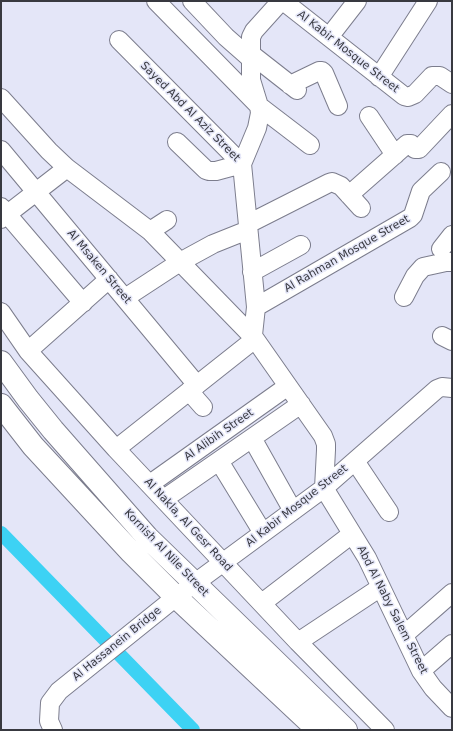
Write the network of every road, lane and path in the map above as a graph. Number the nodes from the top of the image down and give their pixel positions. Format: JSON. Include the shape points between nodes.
{"nodes":[{"id":1,"x":156,"y":1,"type":"edge"},
{"id":2,"x":192,"y":1,"type":"edge"},
{"id":3,"x":282,"y":1,"type":"edge"},
{"id":4,"x":357,"y":1,"type":"edge"},
{"id":5,"x":428,"y":1,"type":"edge"},
{"id":6,"x":329,"y":37,"type":"junction"},
{"id":7,"x":119,"y":40,"type":"dead end"},
{"id":8,"x":251,"y":56,"type":"junction"},
{"id":9,"x":379,"y":77,"type":"junction"},
{"id":10,"x":449,"y":77,"type":"edge"},
{"id":11,"x":1,"y":98,"type":"edge"},
{"id":12,"x":259,"y":106,"type":"junction"},
{"id":13,"x":338,"y":106,"type":"dead end"},
{"id":14,"x":452,"y":114,"type":"edge"},
{"id":15,"x":369,"y":116,"type":"dead end"},
{"id":16,"x":177,"y":142,"type":"dead end"},
{"id":17,"x":310,"y":145,"type":"dead end"},
{"id":18,"x":1,"y":150,"type":"edge"},
{"id":19,"x":395,"y":154,"type":"junction"},
{"id":20,"x":242,"y":164,"type":"junction"},
{"id":21,"x":67,"y":168,"type":"junction"},
{"id":22,"x":441,"y":172,"type":"dead end"},
{"id":23,"x":36,"y":192,"type":"junction"},
{"id":24,"x":3,"y":213,"type":"edge"},
{"id":25,"x":167,"y":220,"type":"dead end"},
{"id":26,"x":248,"y":227,"type":"junction"},
{"id":27,"x":150,"y":231,"type":"junction"},
{"id":28,"x":452,"y":235,"type":"edge"},
{"id":29,"x":301,"y":245,"type":"dead end"},
{"id":30,"x":447,"y":255,"type":"edge"},
{"id":31,"x":180,"y":262,"type":"junction"},
{"id":32,"x":252,"y":272,"type":"junction"},
{"id":33,"x":108,"y":279,"type":"junction"},
{"id":34,"x":404,"y":297,"type":"dead end"},
{"id":35,"x":125,"y":298,"type":"junction"},
{"id":36,"x":83,"y":303,"type":"junction"},
{"id":37,"x":256,"y":307,"type":"junction"},
{"id":38,"x":1,"y":312,"type":"edge"},
{"id":39,"x":254,"y":337,"type":"junction"},
{"id":40,"x":28,"y":351,"type":"junction"},
{"id":41,"x":1,"y":362,"type":"edge"},
{"id":42,"x":288,"y":386,"type":"junction"},
{"id":43,"x":193,"y":388,"type":"junction"},
{"id":44,"x":452,"y":388,"type":"edge"},
{"id":45,"x":301,"y":404,"type":"junction"},
{"id":46,"x":1,"y":405,"type":"edge"},
{"id":47,"x":203,"y":407,"type":"dead end"},
{"id":48,"x":252,"y":438,"type":"junction"},
{"id":49,"x":116,"y":449,"type":"junction"},
{"id":50,"x":219,"y":461,"type":"junction"},
{"id":51,"x":355,"y":461,"type":"junction"},
{"id":52,"x":150,"y":484,"type":"junction"},
{"id":53,"x":324,"y":488,"type":"junction"},
{"id":54,"x":164,"y":499,"type":"junction"},
{"id":55,"x":293,"y":510,"type":"junction"},
{"id":56,"x":389,"y":512,"type":"dead end"},
{"id":57,"x":263,"y":533,"type":"junction"},
{"id":58,"x":352,"y":534,"type":"junction"},
{"id":59,"x":223,"y":562,"type":"junction"},
{"id":60,"x":194,"y":584,"type":"junction"},
{"id":61,"x":381,"y":587,"type":"junction"},
{"id":62,"x":452,"y":593,"type":"edge"},
{"id":63,"x":176,"y":597,"type":"junction"},
{"id":64,"x":262,"y":603,"type":"junction"},
{"id":65,"x":404,"y":635,"type":"junction"},
{"id":66,"x":298,"y":642,"type":"junction"},
{"id":67,"x":452,"y":644,"type":"edge"},
{"id":68,"x":421,"y":671,"type":"junction"},
{"id":69,"x":452,"y":708,"type":"edge"},
{"id":70,"x":54,"y":730,"type":"edge"},
{"id":71,"x":318,"y":730,"type":"edge"},
{"id":72,"x":346,"y":730,"type":"edge"},
{"id":73,"x":385,"y":730,"type":"edge"}],
"edges":[{"from":1,"to":12,"type":"street"},
{"from":2,"to":8,"type":"street","via":[[226,37]]},
{"from":3,"to":6,"type":"street","name":"Al Kabir Mosque Street"},
{"from":3,"to":8,"type":"street","via":[[252,33]]},
{"from":4,"to":6,"type":"street"},
{"from":5,"to":9,"type":"street"},
{"from":6,"to":9,"type":"street","name":"Al Kabir Mosque Street"},
{"from":7,"to":20,"type":"street","name":"Sayed Abd Al Aziz Street"},
{"from":8,"to":12,"type":"street","via":[[251,80]]},
{"from":8,"to":13,"type":"street","via":[[293,87],[322,71]]},
{"from":9,"to":10,"type":"street","name":"Al Kabir Mosque Street","via":[[408,97],[415,94],[432,76]]},
{"from":11,"to":21,"type":"street"},
{"from":12,"to":17,"type":"street"},
{"from":12,"to":20,"type":"street","via":[[257,128]]},
{"from":14,"to":19,"type":"street","via":[[419,149],[416,150],[408,144]]},
{"from":15,"to":19,"type":"street"},
{"from":16,"to":20,"type":"street","via":[[206,170],[216,171]]},
{"from":18,"to":23,"type":"street","name":"Al Msaken Street"},
{"from":19,"to":26,"type":"street","via":[[355,202],[338,184],[329,183]]},
{"from":20,"to":26,"type":"street","name":"Sayed Abd Al Aziz Street"},
{"from":21,"to":23,"type":"street"},
{"from":21,"to":27,"type":"street"},
{"from":22,"to":37,"type":"street","name":"Al Rahman Mosque Street","via":[[421,191],[410,218]]},
{"from":23,"to":24,"type":"street"},
{"from":23,"to":33,"type":"street","name":"Al Msaken Street"},
{"from":24,"to":36,"type":"street"},
{"from":25,"to":27,"type":"street"},
{"from":26,"to":31,"type":"street"},
{"from":26,"to":32,"type":"street","name":"Sayed Abd Al Aziz Street"},
{"from":27,"to":31,"type":"street"},
{"from":28,"to":30,"type":"street"},
{"from":29,"to":32,"type":"street"},
{"from":30,"to":34,"type":"street","via":[[446,262],[423,267],[414,276]]},
{"from":31,"to":35,"type":"street"},
{"from":31,"to":39,"type":"street"},
{"from":32,"to":37,"type":"street","name":"Sayed Abd Al Aziz Street"},
{"from":33,"to":35,"type":"street","name":"Al Msaken Street"},
{"from":33,"to":36,"type":"street"},
{"from":35,"to":43,"type":"street","name":"Al Msaken Street"},
{"from":36,"to":40,"type":"street"},
{"from":37,"to":39,"type":"street","name":"Sayed Abd Al Aziz Street"},
{"from":38,"to":40,"type":"street","name":"Al Nakla, Al Gesr Road"},
{"from":39,"to":42,"type":"street"},
{"from":39,"to":43,"type":"street"},
{"from":40,"to":49,"type":"street","name":"Al Nakla, Al Gesr Road"},
{"from":41,"to":60,"type":"main road","name":"Kornish Al Nile Street","via":[[53,430],[147,537]]},
{"from":42,"to":45,"type":"street"},
{"from":42,"to":52,"type":"street","name":"Al Alibih Street"},
{"from":43,"to":47,"type":"street","name":"Al Msaken Street"},
{"from":43,"to":49,"type":"street"},
{"from":44,"to":51,"type":"street","name":"Al Kabir Mosque Street","via":[[438,389]]},
{"from":45,"to":48,"type":"street"},
{"from":45,"to":53,"type":"street","via":[[326,444]]},
{"from":46,"to":63,"type":"main road","name":"Kornish Al Nile Street","via":[[33,446]]},
{"from":48,"to":50,"type":"street"},
{"from":48,"to":55,"type":"street"},
{"from":49,"to":52,"type":"street","name":"Al Nakla, Al Gesr Road"},
{"from":50,"to":54,"type":"street"},
{"from":50,"to":57,"type":"street"},
{"from":51,"to":53,"type":"street","name":"Al Kabir Mosque Street"},
{"from":51,"to":56,"type":"street"},
{"from":52,"to":54,"type":"street","name":"Al Nakla, Al Gesr Road"},
{"from":53,"to":55,"type":"street","name":"Al Kabir Mosque Street"},
{"from":53,"to":58,"type":"street","name":"Abd Al Naby Salem Street"},
{"from":54,"to":59,"type":"street","name":"Al Nakla, Al Gesr Road"},
{"from":55,"to":57,"type":"street","name":"Al Kabir Mosque Street"},
{"from":57,"to":59,"type":"street","name":"Al Kabir Mosque Street"},
{"from":58,"to":61,"type":"street","name":"Abd Al Naby Salem Street"},
{"from":58,"to":64,"type":"street"},
{"from":59,"to":60,"type":"street","name":"Al Kabir Mosque Street"},
{"from":59,"to":64,"type":"street","name":"Al Nakla, Al Gesr Road"},
{"from":60,"to":63,"type":"street","name":"Al Kabir Mosque Street"},
{"from":60,"to":72,"type":"main road","name":"Kornish Al Nile Street"},
{"from":61,"to":65,"type":"street","name":"Abd Al Naby Salem Street"},
{"from":61,"to":66,"type":"street"},
{"from":62,"to":65,"type":"street"},
{"from":63,"to":70,"type":"street","name":"Al Hassanein Bridge","via":[[59,691],[50,703],[49,721]]},
{"from":63,"to":71,"type":"main road","name":"Kornish Al Nile Street"},
{"from":64,"to":66,"type":"street","name":"Al Nakla, Al Gesr Road"},
{"from":65,"to":68,"type":"street","name":"Abd Al Naby Salem Street"},
{"from":66,"to":73,"type":"street","name":"Al Nakla, Al Gesr Road"},
{"from":67,"to":68,"type":"street"},
{"from":68,"to":69,"type":"street","name":"Abd Al Naby Salem Street"}]}
